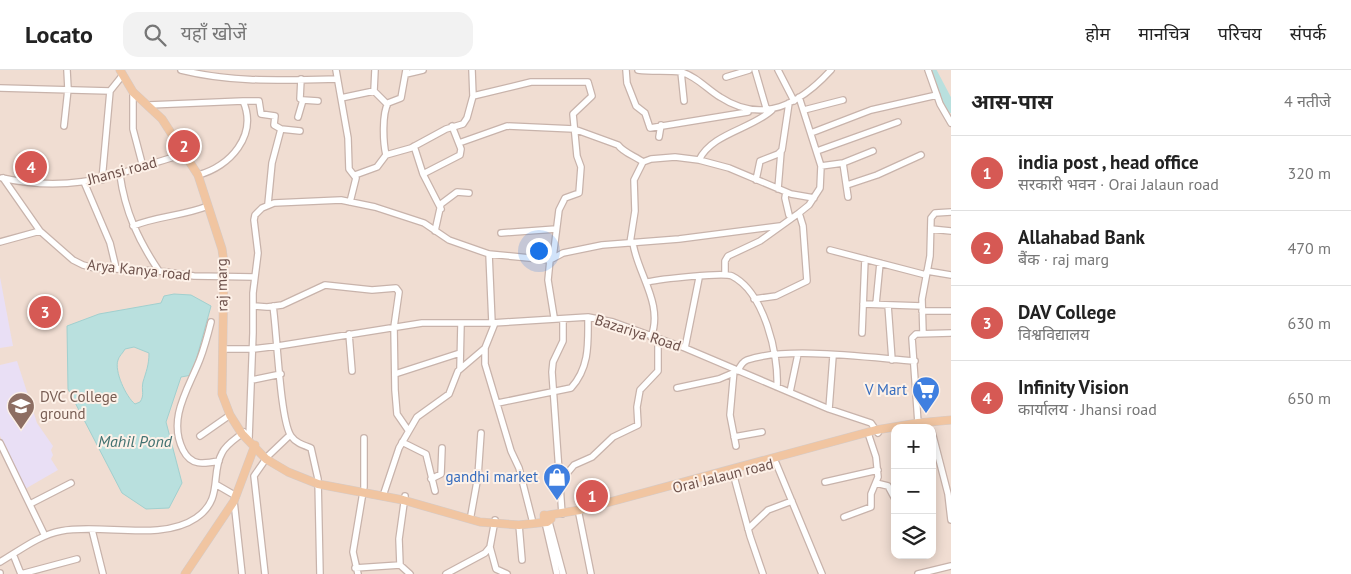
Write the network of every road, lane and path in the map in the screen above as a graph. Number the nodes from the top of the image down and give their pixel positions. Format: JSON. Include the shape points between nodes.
{"nodes":[{"id":1,"x":67,"y":70,"type":"edge"},
{"id":2,"x":181,"y":70,"type":"edge"},
{"id":3,"x":336,"y":70,"type":"edge"},
{"id":4,"x":376,"y":70,"type":"edge"},
{"id":5,"x":422,"y":70,"type":"edge"},
{"id":6,"x":472,"y":70,"type":"edge"},
{"id":7,"x":626,"y":70,"type":"edge"},
{"id":8,"x":638,"y":70,"type":"edge"},
{"id":9,"x":749,"y":70,"type":"edge"},
{"id":10,"x":755,"y":70,"type":"edge"},
{"id":11,"x":778,"y":70,"type":"edge"},
{"id":12,"x":831,"y":70,"type":"edge"},
{"id":13,"x":928,"y":70,"type":"edge"},
{"id":14,"x":406,"y":72,"type":"edge"},
{"id":15,"x":681,"y":72,"type":"junction"},
{"id":16,"x":121,"y":73,"type":"edge"},
{"id":17,"x":726,"y":77,"type":"dead end"},
{"id":18,"x":301,"y":79,"type":"junction"},
{"id":19,"x":336,"y":79,"type":"junction"},
{"id":20,"x":0,"y":88,"type":"edge"},
{"id":21,"x":68,"y":89,"type":"junction"},
{"id":22,"x":110,"y":90,"type":"junction"},
{"id":23,"x":133,"y":92,"type":"junction"},
{"id":24,"x":374,"y":92,"type":"junction"},
{"id":25,"x":937,"y":95,"type":"junction"},
{"id":26,"x":473,"y":96,"type":"junction"},
{"id":27,"x":341,"y":98,"type":"junction"},
{"id":28,"x":303,"y":100,"type":"junction"},
{"id":29,"x":794,"y":100,"type":"junction"},
{"id":30,"x":843,"y":100,"type":"dead end"},
{"id":31,"x":243,"y":101,"type":"junction"},
{"id":32,"x":318,"y":101,"type":"dead end"},
{"id":33,"x":684,"y":101,"type":"dead end"},
{"id":34,"x":387,"y":104,"type":"junction"},
{"id":35,"x":149,"y":105,"type":"junction"},
{"id":36,"x":770,"y":110,"type":"junction"},
{"id":37,"x":804,"y":110,"type":"junction"},
{"id":38,"x":750,"y":111,"type":"junction"},
{"id":39,"x":298,"y":118,"type":"dead end"},
{"id":40,"x":898,"y":122,"type":"dead end"},
{"id":41,"x":951,"y":123,"type":"edge"},
{"id":42,"x":661,"y":125,"type":"junction"},
{"id":43,"x":64,"y":126,"type":"dead end"},
{"id":44,"x":452,"y":126,"type":"junction"},
{"id":45,"x":281,"y":129,"type":"junction"},
{"id":46,"x":574,"y":129,"type":"junction"},
{"id":47,"x":300,"y":131,"type":"dead end"},
{"id":48,"x":811,"y":133,"type":"junction"},
{"id":49,"x":659,"y":137,"type":"dead end"},
{"id":50,"x":459,"y":142,"type":"junction"},
{"id":51,"x":414,"y":146,"type":"junction"},
{"id":52,"x":817,"y":151,"type":"junction"},
{"id":53,"x":873,"y":151,"type":"dead end"},
{"id":54,"x":780,"y":152,"type":"junction"},
{"id":55,"x":184,"y":154,"type":"junction"},
{"id":56,"x":386,"y":155,"type":"junction"},
{"id":57,"x":921,"y":155,"type":"dead end"},
{"id":58,"x":699,"y":160,"type":"junction"},
{"id":59,"x":643,"y":162,"type":"junction"},
{"id":60,"x":843,"y":163,"type":"junction"},
{"id":61,"x":821,"y":166,"type":"junction"},
{"id":62,"x":143,"y":167,"type":"junction"},
{"id":63,"x":423,"y":174,"type":"junction"},
{"id":64,"x":120,"y":175,"type":"junction"},
{"id":65,"x":355,"y":175,"type":"junction"},
{"id":66,"x":198,"y":176,"type":"junction"},
{"id":67,"x":2,"y":178,"type":"edge"},
{"id":68,"x":102,"y":180,"type":"junction"},
{"id":69,"x":756,"y":180,"type":"junction"},
{"id":70,"x":84,"y":182,"type":"junction"},
{"id":71,"x":848,"y":185,"type":"junction"},
{"id":72,"x":778,"y":189,"type":"junction"},
{"id":73,"x":786,"y":192,"type":"junction"},
{"id":74,"x":469,"y":194,"type":"dead end"},
{"id":75,"x":848,"y":197,"type":"dead end"},
{"id":76,"x":814,"y":198,"type":"junction"},
{"id":77,"x":350,"y":202,"type":"junction"},
{"id":78,"x":268,"y":204,"type":"junction"},
{"id":79,"x":208,"y":206,"type":"junction"},
{"id":80,"x":440,"y":209,"type":"junction"},
{"id":81,"x":951,"y":212,"type":"edge"},
{"id":82,"x":799,"y":213,"type":"junction"},
{"id":83,"x":789,"y":215,"type":"dead end"},
{"id":84,"x":132,"y":226,"type":"junction"},
{"id":85,"x":780,"y":226,"type":"junction"},
{"id":86,"x":931,"y":229,"type":"junction"},
{"id":87,"x":556,"y":230,"type":"junction"},
{"id":88,"x":40,"y":231,"type":"junction"},
{"id":89,"x":435,"y":231,"type":"junction"},
{"id":90,"x":951,"y":231,"type":"edge"},
{"id":91,"x":502,"y":233,"type":"dead end"},
{"id":92,"x":0,"y":242,"type":"edge"},
{"id":93,"x":632,"y":243,"type":"junction"},
{"id":94,"x":830,"y":250,"type":"dead end"},
{"id":95,"x":490,"y":254,"type":"junction"},
{"id":96,"x":551,"y":259,"type":"junction"},
{"id":97,"x":865,"y":259,"type":"junction"},
{"id":98,"x":880,"y":263,"type":"junction"},
{"id":99,"x":116,"y":268,"type":"junction"},
{"id":100,"x":159,"y":271,"type":"junction"},
{"id":101,"x":927,"y":273,"type":"junction"},
{"id":102,"x":725,"y":274,"type":"junction"},
{"id":103,"x":951,"y":275,"type":"edge"},
{"id":104,"x":254,"y":277,"type":"junction"},
{"id":105,"x":224,"y":278,"type":"junction"},
{"id":106,"x":699,"y":278,"type":"junction"},
{"id":107,"x":648,"y":282,"type":"junction"},
{"id":108,"x":754,"y":299,"type":"junction"},
{"id":109,"x":863,"y":304,"type":"junction"},
{"id":110,"x":876,"y":304,"type":"junction"},
{"id":111,"x":888,"y":305,"type":"junction"},
{"id":112,"x":254,"y":306,"type":"junction"},
{"id":113,"x":273,"y":306,"type":"junction"},
{"id":114,"x":922,"y":309,"type":"junction"},
{"id":115,"x":951,"y":311,"type":"edge"},
{"id":116,"x":588,"y":316,"type":"junction"},
{"id":117,"x":554,"y":317,"type":"junction"},
{"id":118,"x":562,"y":319,"type":"junction"},
{"id":119,"x":212,"y":322,"type":"dead end"},
{"id":120,"x":493,"y":323,"type":"junction"},
{"id":121,"x":461,"y":324,"type":"junction"},
{"id":122,"x":394,"y":327,"type":"junction"},
{"id":123,"x":862,"y":333,"type":"dead end"},
{"id":124,"x":923,"y":333,"type":"junction"},
{"id":125,"x":951,"y":333,"type":"edge"},
{"id":126,"x":349,"y":334,"type":"junction"},
{"id":127,"x":651,"y":337,"type":"junction"},
{"id":128,"x":658,"y":340,"type":"junction"},
{"id":129,"x":278,"y":346,"type":"junction"},
{"id":130,"x":485,"y":348,"type":"junction"},
{"id":131,"x":685,"y":348,"type":"junction"},
{"id":132,"x":223,"y":349,"type":"junction"},
{"id":133,"x":253,"y":349,"type":"junction"},
{"id":134,"x":460,"y":353,"type":"junction"},
{"id":135,"x":798,"y":354,"type":"junction"},
{"id":136,"x":776,"y":355,"type":"junction"},
{"id":137,"x":833,"y":356,"type":"junction"},
{"id":138,"x":892,"y":360,"type":"junction"},
{"id":139,"x":915,"y":362,"type":"junction"},
{"id":140,"x":460,"y":368,"type":"junction"},
{"id":141,"x":352,"y":370,"type":"dead end"},
{"id":142,"x":735,"y":371,"type":"junction"},
{"id":143,"x":281,"y":374,"type":"junction"},
{"id":144,"x":394,"y":374,"type":"junction"},
{"id":145,"x":252,"y":380,"type":"junction"},
{"id":146,"x":777,"y":387,"type":"junction"},
{"id":147,"x":677,"y":388,"type":"dead end"},
{"id":148,"x":790,"y":392,"type":"junction"},
{"id":149,"x":554,"y":393,"type":"junction"},
{"id":150,"x":222,"y":394,"type":"junction"},
{"id":151,"x":498,"y":403,"type":"junction"},
{"id":152,"x":829,"y":409,"type":"junction"},
{"id":153,"x":230,"y":416,"type":"junction"},
{"id":154,"x":951,"y":422,"type":"edge"},
{"id":155,"x":918,"y":423,"type":"junction"},
{"id":156,"x":921,"y":424,"type":"edge"},
{"id":157,"x":936,"y":426,"type":"edge"},
{"id":158,"x":408,"y":430,"type":"junction"},
{"id":159,"x":891,"y":430,"type":"edge"},
{"id":160,"x":762,"y":432,"type":"dead end"},
{"id":161,"x":877,"y":432,"type":"junction"},
{"id":162,"x":481,"y":433,"type":"dead end"},
{"id":163,"x":290,"y":434,"type":"junction"},
{"id":164,"x":245,"y":435,"type":"junction"},
{"id":165,"x":200,"y":436,"type":"dead end"},
{"id":166,"x":869,"y":436,"type":"junction"},
{"id":167,"x":734,"y":437,"type":"junction"},
{"id":168,"x":364,"y":438,"type":"dead end"},
{"id":169,"x":402,"y":442,"type":"junction"},
{"id":170,"x":0,"y":443,"type":"edge"},
{"id":171,"x":736,"y":446,"type":"dead end"},
{"id":172,"x":254,"y":447,"type":"junction"},
{"id":173,"x":936,"y":447,"type":"edge"},
{"id":174,"x":442,"y":448,"type":"dead end"},
{"id":175,"x":267,"y":458,"type":"junction"},
{"id":176,"x":219,"y":461,"type":"junction"},
{"id":177,"x":776,"y":463,"type":"junction"},
{"id":178,"x":878,"y":470,"type":"junction"},
{"id":179,"x":733,"y":473,"type":"junction"},
{"id":180,"x":559,"y":478,"type":"junction"},
{"id":181,"x":430,"y":479,"type":"junction"},
{"id":182,"x":318,"y":482,"type":"junction"},
{"id":183,"x":826,"y":482,"type":"dead end"},
{"id":184,"x":71,"y":483,"type":"dead end"},
{"id":185,"x":876,"y":483,"type":"junction"},
{"id":186,"x":217,"y":485,"type":"junction"},
{"id":187,"x":363,"y":490,"type":"junction"},
{"id":188,"x":435,"y":491,"type":"dead end"},
{"id":189,"x":891,"y":492,"type":"edge"},
{"id":190,"x":383,"y":494,"type":"junction"},
{"id":191,"x":235,"y":498,"type":"junction"},
{"id":192,"x":404,"y":498,"type":"junction"},
{"id":193,"x":792,"y":501,"type":"junction"},
{"id":194,"x":30,"y":504,"type":"junction"},
{"id":195,"x":437,"y":506,"type":"junction"},
{"id":196,"x":562,"y":514,"type":"junction"},
{"id":197,"x":579,"y":514,"type":"junction"},
{"id":198,"x":471,"y":515,"type":"junction"},
{"id":199,"x":951,"y":516,"type":"edge"},
{"id":200,"x":844,"y":517,"type":"dead end"},
{"id":201,"x":532,"y":519,"type":"junction"},
{"id":202,"x":547,"y":519,"type":"junction"},
{"id":203,"x":495,"y":522,"type":"junction"},
{"id":204,"x":519,"y":525,"type":"junction"},
{"id":205,"x":748,"y":529,"type":"junction"},
{"id":206,"x":92,"y":530,"type":"junction"},
{"id":207,"x":45,"y":536,"type":"junction"},
{"id":208,"x":490,"y":547,"type":"junction"},
{"id":209,"x":13,"y":554,"type":"junction"},
{"id":210,"x":1,"y":559,"type":"edge"},
{"id":211,"x":77,"y":559,"type":"dead end"},
{"id":212,"x":522,"y":560,"type":"dead end"},
{"id":213,"x":400,"y":565,"type":"junction"},
{"id":214,"x":951,"y":566,"type":"edge"},
{"id":215,"x":357,"y":571,"type":"edge"},
{"id":216,"x":408,"y":573,"type":"edge"},
{"id":217,"x":103,"y":574,"type":"edge"},
{"id":218,"x":185,"y":574,"type":"edge"},
{"id":219,"x":242,"y":574,"type":"edge"},
{"id":220,"x":264,"y":574,"type":"edge"},
{"id":221,"x":320,"y":574,"type":"edge"},
{"id":222,"x":446,"y":574,"type":"edge"},
{"id":223,"x":507,"y":574,"type":"edge"},
{"id":224,"x":558,"y":574,"type":"edge"},
{"id":225,"x":563,"y":574,"type":"edge"},
{"id":226,"x":591,"y":574,"type":"edge"},
{"id":227,"x":763,"y":574,"type":"edge"},
{"id":228,"x":822,"y":574,"type":"edge"},
{"id":229,"x":918,"y":574,"type":"edge"}],
"edges":[{"from":1,"to":21,"type":"street"},
{"from":2,"to":18,"type":"street","via":[[231,80]]},
{"from":3,"to":19,"type":"street"},
{"from":4,"to":24,"type":"street"},
{"from":5,"to":14,"type":"street"},
{"from":6,"to":26,"type":"street"},
{"from":7,"to":42,"type":"street","via":[[636,106],[645,113],[650,128]]},
{"from":8,"to":15,"type":"street"},
{"from":9,"to":17,"type":"street"},
{"from":10,"to":36,"type":"street"},
{"from":11,"to":29,"type":"street"},
{"from":12,"to":29,"type":"street","via":[[823,80]]},
{"from":13,"to":25,"type":"street"},
{"from":14,"to":34,"type":"street","via":[[402,98]]},
{"from":15,"to":33,"type":"street"},
{"from":15,"to":38,"type":"street","via":[[729,103]]},
{"from":16,"to":22,"type":"street"},
{"from":16,"to":23,"type":"main road","name":"raj marg"},
{"from":18,"to":19,"type":"street"},
{"from":18,"to":28,"type":"street","via":[[300,99]]},
{"from":19,"to":27,"type":"street"},
{"from":20,"to":21,"type":"street"},
{"from":21,"to":22,"type":"street"},
{"from":21,"to":43,"type":"street"},
{"from":22,"to":68,"type":"street"},
{"from":23,"to":35,"type":"main road","name":"raj marg"},
{"from":23,"to":62,"type":"street","via":[[133,129]]},
{"from":24,"to":27,"type":"street"},
{"from":24,"to":34,"type":"street"},
{"from":25,"to":41,"type":"street"},
{"from":25,"to":48,"type":"street","via":[[871,110]]},
{"from":26,"to":44,"type":"street","via":[[466,121]]},
{"from":26,"to":46,"type":"street","via":[[530,82],[588,82],[592,96],[573,114]]},
{"from":27,"to":65,"type":"street","via":[[349,169]]},
{"from":28,"to":32,"type":"street"},
{"from":28,"to":39,"type":"street"},
{"from":29,"to":36,"type":"street"},
{"from":29,"to":37,"type":"street"},
{"from":29,"to":54,"type":"street"},
{"from":30,"to":37,"type":"street"},
{"from":31,"to":35,"type":"street"},
{"from":31,"to":45,"type":"street","via":[[259,101],[261,114],[275,116],[274,125]]},
{"from":31,"to":66,"type":"street","via":[[244,142],[220,167]]},
{"from":34,"to":56,"type":"street","via":[[383,134]]},
{"from":35,"to":55,"type":"main road","name":"raj marg"},
{"from":36,"to":38,"type":"street"},
{"from":36,"to":58,"type":"street","via":[[762,118],[712,144]]},
{"from":37,"to":48,"type":"street"},
{"from":38,"to":42,"type":"street"},
{"from":40,"to":52,"type":"street"},
{"from":42,"to":49,"type":"street"},
{"from":44,"to":50,"type":"street"},
{"from":44,"to":51,"type":"street"},
{"from":45,"to":47,"type":"street"},
{"from":45,"to":78,"type":"street","via":[[272,163]]},
{"from":46,"to":50,"type":"street","via":[[507,126]]},
{"from":46,"to":59,"type":"street","via":[[618,145],[622,151]]},
{"from":46,"to":87,"type":"street","via":[[581,167],[579,193],[565,198],[559,210]]},
{"from":48,"to":52,"type":"street"},
{"from":50,"to":63,"type":"street","via":[[460,155]]},
{"from":51,"to":56,"type":"street"},
{"from":51,"to":63,"type":"street"},
{"from":52,"to":61,"type":"street"},
{"from":53,"to":60,"type":"street"},
{"from":54,"to":69,"type":"street","via":[[760,161]]},
{"from":54,"to":72,"type":"street"},
{"from":55,"to":62,"type":"street","name":"Jhansi road"},
{"from":55,"to":66,"type":"main road","name":"raj marg"},
{"from":56,"to":65,"type":"street","via":[[377,167]]},
{"from":57,"to":71,"type":"street"},
{"from":58,"to":59,"type":"street","via":[[675,157]]},
{"from":58,"to":69,"type":"street"},
{"from":59,"to":93,"type":"street","via":[[633,184]]},
{"from":60,"to":61,"type":"street"},
{"from":60,"to":71,"type":"street"},
{"from":61,"to":76,"type":"street","via":[[820,188]]},
{"from":62,"to":64,"type":"street","name":"Jhansi road"},
{"from":63,"to":80,"type":"street"},
{"from":64,"to":68,"type":"street","name":"Jhansi road"},
{"from":64,"to":84,"type":"street"},
{"from":65,"to":77,"type":"street","via":[[356,184]]},
{"from":66,"to":79,"type":"main road","name":"raj marg"},
{"from":67,"to":70,"type":"street","name":"Jhansi road","via":[[45,185]]},
{"from":67,"to":88,"type":"street","name":"Arya Kanya road"},
{"from":68,"to":70,"type":"street","name":"Jhansi road"},
{"from":69,"to":72,"type":"street"},
{"from":70,"to":99,"type":"street","via":[[110,243]]},
{"from":71,"to":75,"type":"street"},
{"from":72,"to":73,"type":"street"},
{"from":73,"to":76,"type":"street"},
{"from":73,"to":83,"type":"street"},
{"from":74,"to":80,"type":"street","via":[[457,192],[441,204]]},
{"from":76,"to":82,"type":"street"},
{"from":77,"to":78,"type":"street"},
{"from":77,"to":89,"type":"street","via":[[424,223]]},
{"from":78,"to":104,"type":"street","via":[[254,220],[258,253]]},
{"from":79,"to":84,"type":"street"},
{"from":79,"to":105,"type":"main road","name":"raj marg","via":[[222,250]]},
{"from":80,"to":89,"type":"street"},
{"from":81,"to":86,"type":"street","via":[[935,213],[931,218]]},
{"from":82,"to":85,"type":"street"},
{"from":82,"to":108,"type":"street","via":[[807,281],[776,296]]},
{"from":84,"to":100,"type":"street"},
{"from":85,"to":93,"type":"street"},
{"from":85,"to":102,"type":"street","via":[[760,241],[728,256]]},
{"from":86,"to":90,"type":"street"},
{"from":86,"to":101,"type":"street"},
{"from":87,"to":91,"type":"street"},
{"from":87,"to":96,"type":"street"},
{"from":88,"to":92,"type":"street"},
{"from":88,"to":99,"type":"street","name":"Arya Kanya road","via":[[83,265]]},
{"from":89,"to":95,"type":"street","via":[[449,240]]},
{"from":93,"to":96,"type":"street","via":[[602,245]]},
{"from":93,"to":107,"type":"street"},
{"from":94,"to":97,"type":"street"},
{"from":95,"to":96,"type":"street"},
{"from":95,"to":120,"type":"street"},
{"from":96,"to":117,"type":"street","via":[[548,280]]},
{"from":97,"to":98,"type":"street"},
{"from":97,"to":109,"type":"street"},
{"from":98,"to":101,"type":"street"},
{"from":98,"to":110,"type":"street"},
{"from":99,"to":100,"type":"street","name":"Arya Kanya road"},
{"from":100,"to":105,"type":"street","name":"Arya Kanya road"},
{"from":101,"to":103,"type":"street"},
{"from":101,"to":114,"type":"street"},
{"from":102,"to":106,"type":"street"},
{"from":102,"to":108,"type":"street","via":[[738,281]]},
{"from":104,"to":105,"type":"street","name":"Arya Kanya road"},
{"from":104,"to":112,"type":"street"},
{"from":105,"to":132,"type":"main road","name":"raj marg"},
{"from":106,"to":107,"type":"street","via":[[677,277]]},
{"from":106,"to":131,"type":"street"},
{"from":107,"to":127,"type":"street","via":[[654,317]]},
{"from":108,"to":136,"type":"street","via":[[762,312]]},
{"from":109,"to":110,"type":"street"},
{"from":109,"to":123,"type":"street"},
{"from":110,"to":111,"type":"street"},
{"from":111,"to":114,"type":"street"},
{"from":111,"to":138,"type":"street"},
{"from":112,"to":113,"type":"street"},
{"from":112,"to":133,"type":"street"},
{"from":113,"to":122,"type":"street","via":[[325,285],[372,290],[393,287],[399,292]]},
{"from":113,"to":129,"type":"street"},
{"from":114,"to":115,"type":"street"},
{"from":114,"to":124,"type":"street"},
{"from":116,"to":118,"type":"street","name":"Bazariya Road"},
{"from":116,"to":127,"type":"street","name":"Bazariya Road"},
{"from":116,"to":149,"type":"street","via":[[585,366],[570,388]]},
{"from":117,"to":118,"type":"street","name":"Bazariya Road"},
{"from":117,"to":120,"type":"street","name":"Bazariya Road"},
{"from":118,"to":149,"type":"street","via":[[563,341],[552,367]]},
{"from":119,"to":176,"type":"street","via":[[176,424],[180,444],[192,460],[204,464]]},
{"from":120,"to":121,"type":"street","name":"Bazariya Road"},
{"from":120,"to":130,"type":"street"},
{"from":121,"to":122,"type":"street","name":"Bazariya Road","via":[[432,322]]},
{"from":121,"to":134,"type":"street"},
{"from":122,"to":126,"type":"street","name":"Bazariya Road"},
{"from":122,"to":144,"type":"street"},
{"from":124,"to":125,"type":"street"},
{"from":124,"to":139,"type":"street","via":[[912,338]]},
{"from":126,"to":129,"type":"street","name":"Bazariya Road"},
{"from":126,"to":141,"type":"street"},
{"from":127,"to":128,"type":"street","name":"Bazariya Road"},
{"from":128,"to":131,"type":"street","name":"Bazariya Road"},
{"from":128,"to":180,"type":"street","via":[[658,371],[640,390],[638,425],[613,437],[592,457],[574,465]]},
{"from":129,"to":133,"type":"street","name":"Bazariya Road"},
{"from":129,"to":143,"type":"street"},
{"from":130,"to":140,"type":"street"},
{"from":130,"to":151,"type":"street","via":[[485,364]]},
{"from":131,"to":142,"type":"street","name":"Bazariya Road"},
{"from":132,"to":133,"type":"street","name":"Bazariya Road"},
{"from":132,"to":150,"type":"main road","name":"raj marg"},
{"from":133,"to":145,"type":"street"},
{"from":134,"to":140,"type":"street"},
{"from":134,"to":144,"type":"street"},
{"from":135,"to":136,"type":"street"},
{"from":135,"to":137,"type":"street"},
{"from":135,"to":148,"type":"street"},
{"from":136,"to":142,"type":"street","via":[[746,360]]},
{"from":136,"to":146,"type":"street"},
{"from":137,"to":138,"type":"street"},
{"from":137,"to":152,"type":"street"},
{"from":138,"to":139,"type":"street"},
{"from":139,"to":155,"type":"street"},
{"from":140,"to":158,"type":"street","via":[[449,394],[422,411]]},
{"from":142,"to":146,"type":"street","name":"Bazariya Road"},
{"from":142,"to":147,"type":"street","via":[[719,379]]},
{"from":142,"to":167,"type":"street","via":[[730,415]]},
{"from":143,"to":145,"type":"street"},
{"from":143,"to":163,"type":"street"},
{"from":144,"to":158,"type":"street","via":[[396,414]]},
{"from":145,"to":164,"type":"street"},
{"from":146,"to":148,"type":"street","name":"Bazariya Road"},
{"from":148,"to":152,"type":"street","name":"Bazariya Road"},
{"from":149,"to":151,"type":"street"},
{"from":149,"to":180,"type":"street"},
{"from":150,"to":153,"type":"main road"},
{"from":150,"to":164,"type":"main road"},
{"from":151,"to":201,"type":"street"},
{"from":152,"to":161,"type":"street","name":"Bazariya Road","via":[[871,423]]},
{"from":153,"to":164,"type":"main road"},
{"from":153,"to":165,"type":"street"},
{"from":154,"to":157,"type":"main road"},
{"from":155,"to":156,"type":"main road"},
{"from":155,"to":161,"type":"main road"},
{"from":158,"to":169,"type":"street"},
{"from":159,"to":161,"type":"main road","name":"Orai Jalaun road"},
{"from":160,"to":167,"type":"street"},
{"from":161,"to":166,"type":"main road","name":"Orai Jalaun road"},
{"from":161,"to":196,"type":"main road"},
{"from":162,"to":198,"type":"street"},
{"from":163,"to":175,"type":"street"},
{"from":163,"to":182,"type":"street","via":[[301,445],[310,448]]},
{"from":164,"to":172,"type":"main road","name":"Orai Jalaun road"},
{"from":164,"to":176,"type":"street","via":[[222,451]]},
{"from":166,"to":177,"type":"main road","name":"Orai Jalaun road"},
{"from":166,"to":178,"type":"street"},
{"from":167,"to":171,"type":"street"},
{"from":168,"to":187,"type":"street"},
{"from":169,"to":181,"type":"street","via":[[426,454]]},
{"from":169,"to":190,"type":"street"},
{"from":170,"to":194,"type":"street"},
{"from":172,"to":175,"type":"main road","name":"Orai Jalaun road"},
{"from":172,"to":191,"type":"main road"},
{"from":173,"to":199,"type":"street"},
{"from":174,"to":181,"type":"street","via":[[441,474]]},
{"from":175,"to":182,"type":"main road","name":"Orai Jalaun road"},
{"from":175,"to":220,"type":"street","via":[[256,471],[253,483]]},
{"from":176,"to":186,"type":"street"},
{"from":177,"to":179,"type":"main road","name":"Orai Jalaun road"},
{"from":177,"to":193,"type":"street"},
{"from":178,"to":183,"type":"street"},
{"from":178,"to":185,"type":"street"},
{"from":179,"to":197,"type":"main road","name":"Orai Jalaun road"},
{"from":179,"to":205,"type":"street"},
{"from":180,"to":196,"type":"street"},
{"from":181,"to":188,"type":"street"},
{"from":182,"to":187,"type":"main road","name":"Orai Jalaun road"},
{"from":182,"to":221,"type":"street"},
{"from":184,"to":194,"type":"street"},
{"from":185,"to":189,"type":"street","via":[[888,486]]},
{"from":185,"to":200,"type":"street","via":[[870,509]]},
{"from":186,"to":191,"type":"street"},
{"from":186,"to":206,"type":"street","via":[[204,511],[180,526]]},
{"from":187,"to":190,"type":"main road","name":"Orai Jalaun road"},
{"from":187,"to":215,"type":"street","via":[[353,552]]},
{"from":190,"to":192,"type":"main road","name":"Orai Jalaun road"},
{"from":191,"to":218,"type":"main road"},
{"from":191,"to":219,"type":"street"},
{"from":192,"to":195,"type":"main road","name":"Orai Jalaun road"},
{"from":192,"to":213,"type":"street","via":[[398,540]]},
{"from":193,"to":205,"type":"street","via":[[768,510]]},
{"from":193,"to":228,"type":"street"},
{"from":194,"to":207,"type":"street"},
{"from":195,"to":198,"type":"main road","name":"Orai Jalaun road"},
{"from":195,"to":203,"type":"main road","name":"Orai Jalaun road"},
{"from":196,"to":202,"type":"main road"},
{"from":197,"to":202,"type":"main road","name":"Orai Jalaun road"},
{"from":197,"to":226,"type":"street"},
{"from":198,"to":203,"type":"main road","name":"Orai Jalaun road"},
{"from":201,"to":202,"type":"main road","name":"Orai Jalaun road"},
{"from":201,"to":203,"type":"main road","name":"Orai Jalaun road"},
{"from":202,"to":204,"type":"main road","name":"Orai Jalaun road"},
{"from":202,"to":224,"type":"street"},
{"from":202,"to":225,"type":"street"},
{"from":203,"to":204,"type":"main road","name":"Orai Jalaun road"},
{"from":203,"to":208,"type":"street"},
{"from":204,"to":212,"type":"street"},
{"from":205,"to":227,"type":"street"},
{"from":206,"to":207,"type":"street","via":[[61,531]]},
{"from":206,"to":217,"type":"street"},
{"from":207,"to":209,"type":"street"},
{"from":208,"to":222,"type":"street"},
{"from":208,"to":223,"type":"street","via":[[496,569]]},
{"from":209,"to":210,"type":"street"},
{"from":209,"to":211,"type":"street","via":[[21,574]]},
{"from":213,"to":215,"type":"street"},
{"from":213,"to":216,"type":"street"},
{"from":214,"to":229,"type":"street"}]}
